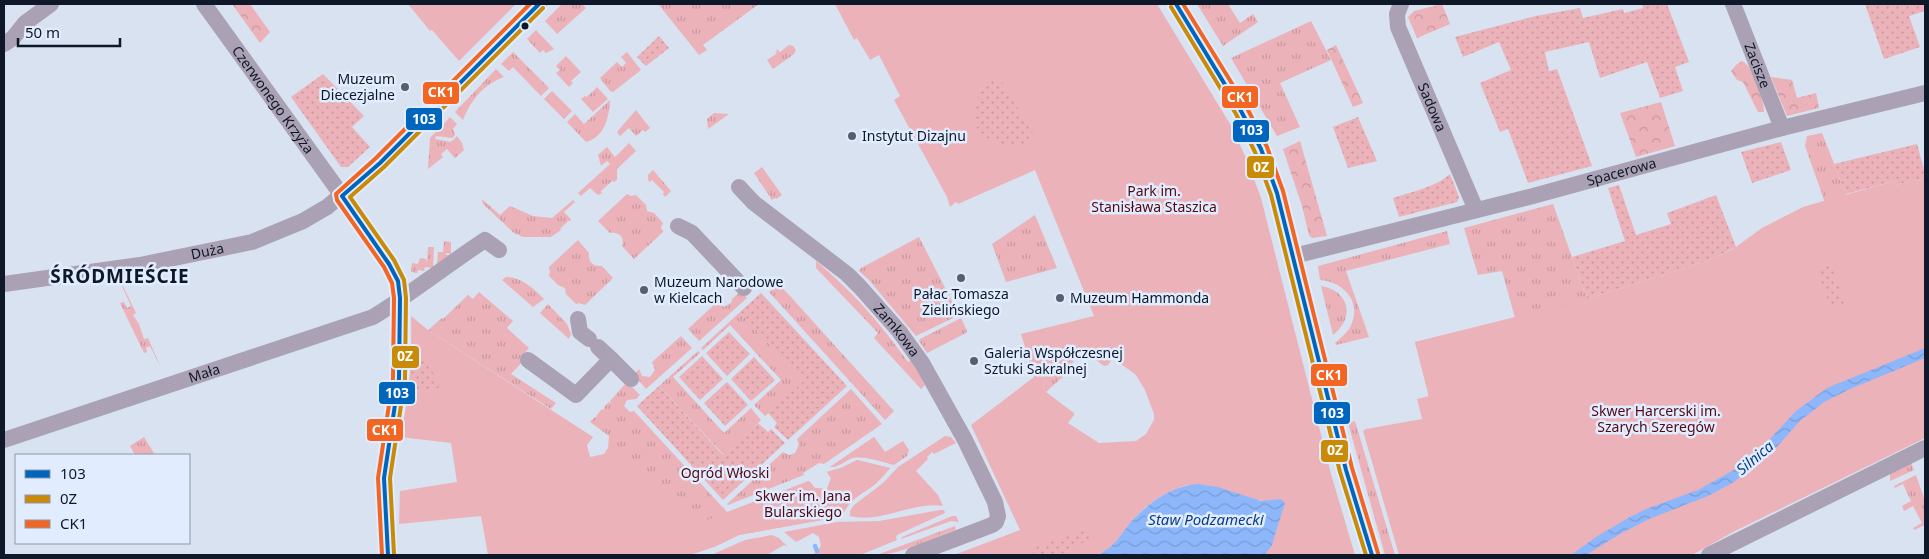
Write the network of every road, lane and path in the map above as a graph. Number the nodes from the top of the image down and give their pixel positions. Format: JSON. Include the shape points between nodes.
{"nodes":[{"id":1,"x":51,"y":4,"type":"edge"},
{"id":2,"x":204,"y":4,"type":"edge"},
{"id":3,"x":539,"y":4,"type":"edge"},
{"id":4,"x":1176,"y":4,"type":"edge"},
{"id":5,"x":1401,"y":4,"type":"edge"},
{"id":6,"x":1733,"y":4,"type":"edge"},
{"id":7,"x":4,"y":44,"type":"edge"},
{"id":8,"x":1925,"y":93,"type":"edge"},
{"id":9,"x":1782,"y":128,"type":"junction"},
{"id":10,"x":739,"y":187,"type":"dead end"},
{"id":11,"x":342,"y":196,"type":"junction"},
{"id":12,"x":1476,"y":210,"type":"junction"},
{"id":13,"x":678,"y":226,"type":"dead end"},
{"id":14,"x":499,"y":250,"type":"dead end"},
{"id":15,"x":1294,"y":256,"type":"junction"},
{"id":16,"x":4,"y":284,"type":"edge"},
{"id":17,"x":744,"y":288,"type":"dead end"},
{"id":18,"x":400,"y":298,"type":"junction"},
{"id":19,"x":578,"y":319,"type":"dead end"},
{"id":20,"x":611,"y":359,"type":"junction"},
{"id":21,"x":528,"y":360,"type":"dead end"},
{"id":22,"x":631,"y":379,"type":"dead end"},
{"id":23,"x":4,"y":440,"type":"edge"},
{"id":24,"x":1925,"y":448,"type":"edge"},
{"id":25,"x":388,"y":555,"type":"edge"},
{"id":26,"x":913,"y":555,"type":"edge"},
{"id":27,"x":1372,"y":555,"type":"edge"},
{"id":28,"x":1709,"y":555,"type":"edge"}],
"edges":[{"from":1,"to":7,"type":"street"},
{"from":2,"to":11,"type":"street","name":"Czerwonego Krzyża"},
{"from":3,"to":11,"type":"street","name":"Duża","via":[[380,163]]},
{"from":4,"to":15,"type":"street","via":[[1259,144],[1277,193]]},
{"from":5,"to":12,"type":"street","name":"Sadowa","via":[[1397,14],[1398,27]]},
{"from":6,"to":9,"type":"street","name":"Zacisze"},
{"from":8,"to":9,"type":"street","name":"Spacerowa"},
{"from":9,"to":12,"type":"street","name":"Spacerowa"},
{"from":10,"to":26,"type":"street","name":"Zamkowa","via":[[754,203],[846,274],[899,331],[922,364],[965,440],[995,502],[998,516],[992,526]]},
{"from":11,"to":16,"type":"street","name":"Duża","via":[[303,221],[252,242],[128,268]]},
{"from":11,"to":18,"type":"street","name":"Czerwonego Krzyża","via":[[389,264],[398,280]]},
{"from":12,"to":15,"type":"street","name":"Spacerowa"},
{"from":13,"to":17,"type":"street","via":[[692,233]]},
{"from":14,"to":18,"type":"street","name":"Mała","via":[[485,240]]},
{"from":15,"to":27,"type":"street","via":[[1346,470]]},
{"from":18,"to":23,"type":"street","name":"Mała","via":[[373,317]]},
{"from":18,"to":25,"type":"street","name":"Czerwonego Krzyża","via":[[399,378],[384,478]]},
{"from":19,"to":20,"type":"street","via":[[580,332]]},
{"from":20,"to":21,"type":"street","via":[[576,394]]},
{"from":20,"to":22,"type":"street"},
{"from":24,"to":28,"type":"street"}]}
